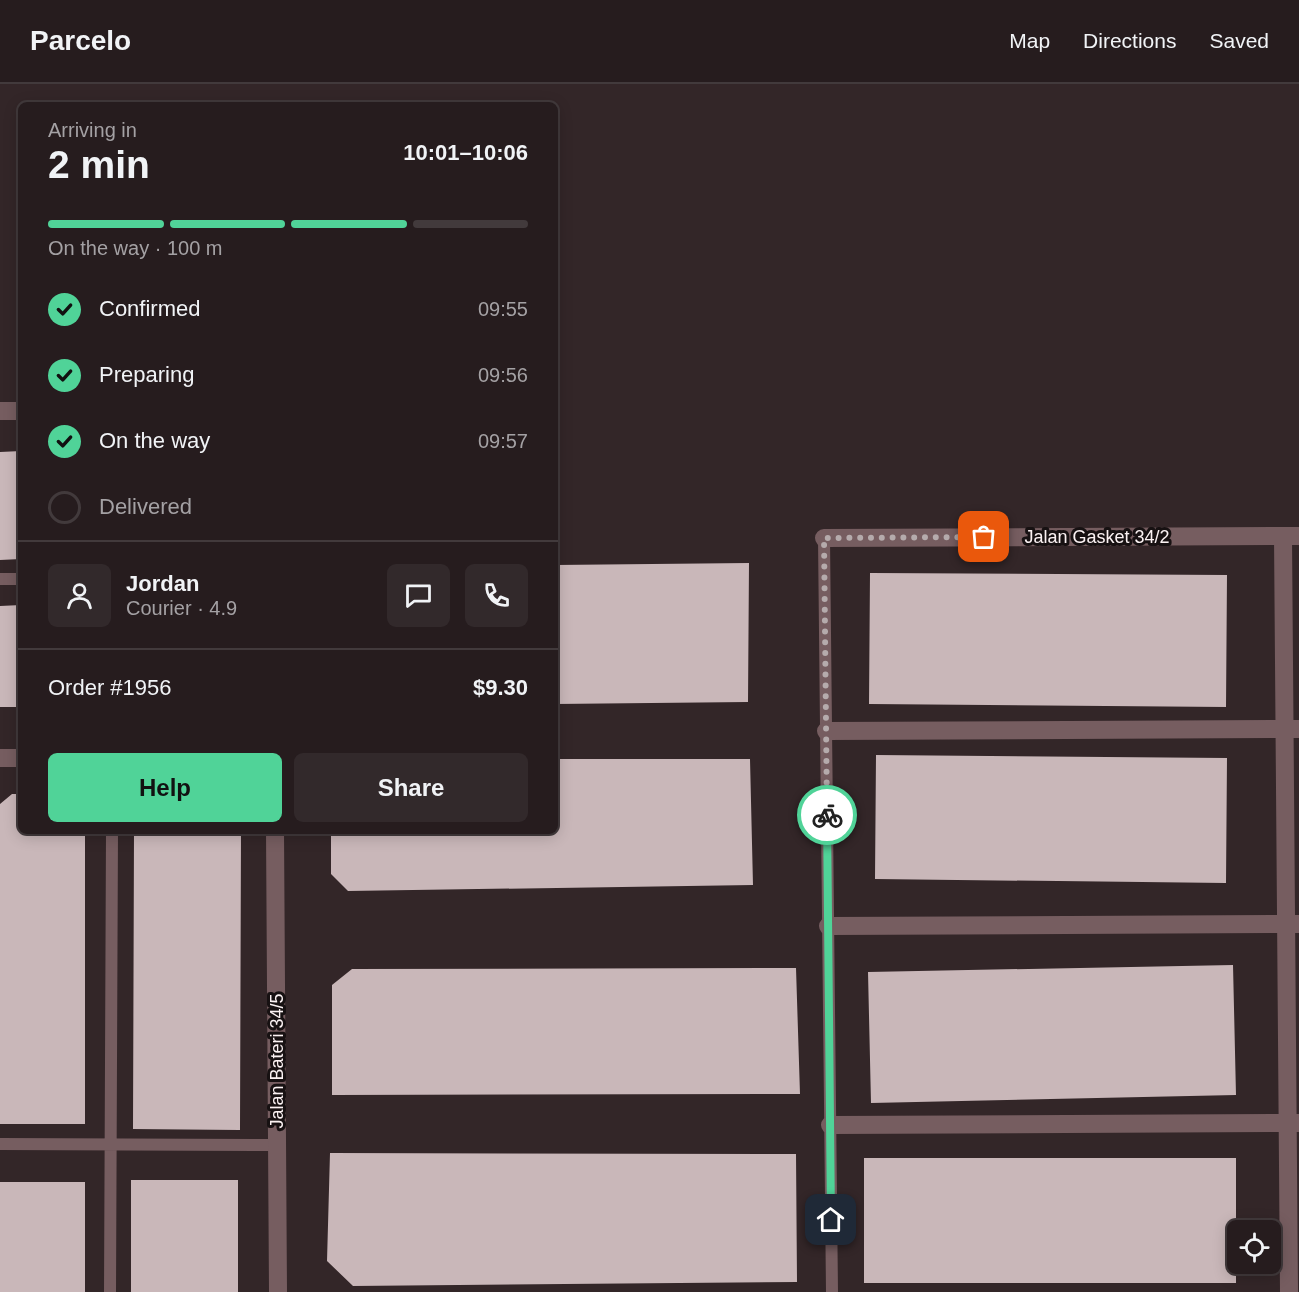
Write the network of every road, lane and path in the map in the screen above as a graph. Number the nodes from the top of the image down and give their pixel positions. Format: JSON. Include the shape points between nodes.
{"nodes":[{"id":1,"x":0,"y":411,"type":"edge"},
{"id":2,"x":18,"y":411,"type":"edge"},
{"id":3,"x":1291,"y":536,"type":"edge"},
{"id":4,"x":824,"y":538,"type":"joint"},
{"id":5,"x":0,"y":579,"type":"edge"},
{"id":6,"x":18,"y":579,"type":"edge"},
{"id":7,"x":1292,"y":729,"type":"edge"},
{"id":8,"x":826,"y":731,"type":"junction"},
{"id":9,"x":0,"y":758,"type":"edge"},
{"id":10,"x":18,"y":758,"type":"edge"},
{"id":11,"x":112,"y":834,"type":"edge"},
{"id":12,"x":275,"y":834,"type":"edge"},
{"id":13,"x":1293,"y":924,"type":"edge"},
{"id":14,"x":828,"y":927,"type":"junction"},
{"id":15,"x":1293,"y":1123,"type":"edge"},
{"id":16,"x":830,"y":1125,"type":"junction"},
{"id":17,"x":0,"y":1144,"type":"edge"},
{"id":18,"x":109,"y":1144,"type":"junction"},
{"id":19,"x":277,"y":1145,"type":"junction"},
{"id":20,"x":110,"y":1292,"type":"edge"},
{"id":21,"x":278,"y":1292,"type":"edge"},
{"id":22,"x":832,"y":1292,"type":"edge"},
{"id":23,"x":1289,"y":1292,"type":"edge"}],
"edges":[{"from":1,"to":2,"type":"street"},
{"from":3,"to":4,"type":"street","name":"Jalan Gasket 34/2"},
{"from":3,"to":7,"type":"street"},
{"from":4,"to":8,"type":"lane"},
{"from":5,"to":6,"type":"lane"},
{"from":7,"to":8,"type":"street"},
{"from":7,"to":13,"type":"street"},
{"from":8,"to":14,"type":"lane"},
{"from":9,"to":10,"type":"street"},
{"from":11,"to":18,"type":"lane"},
{"from":12,"to":19,"type":"street","name":"Jalan Bateri 34/5"},
{"from":13,"to":14,"type":"street"},
{"from":13,"to":15,"type":"street"},
{"from":14,"to":16,"type":"lane"},
{"from":15,"to":16,"type":"street"},
{"from":15,"to":23,"type":"street"},
{"from":16,"to":22,"type":"lane"},
{"from":17,"to":18,"type":"lane"},
{"from":18,"to":19,"type":"lane"},
{"from":18,"to":20,"type":"lane"},
{"from":19,"to":21,"type":"street","name":"Jalan Bateri 34/5"}]}
